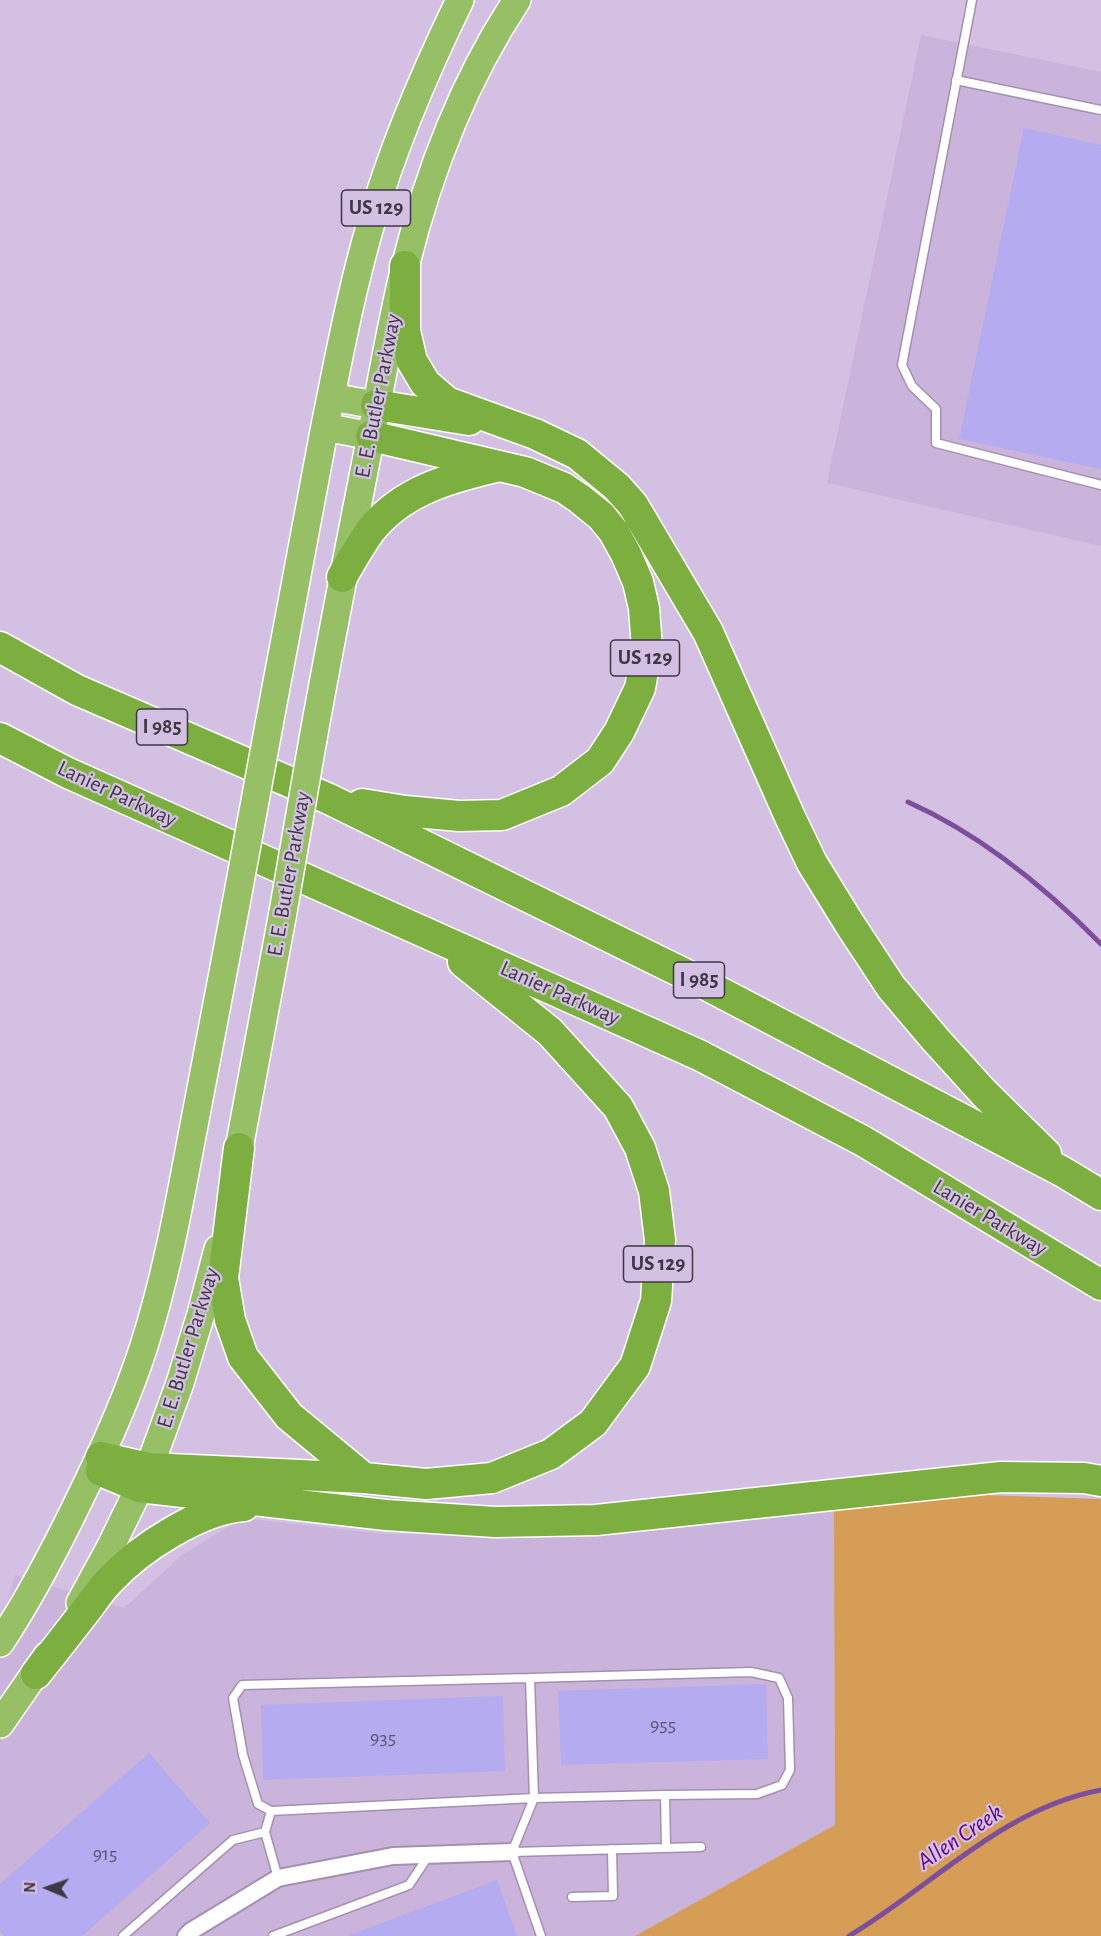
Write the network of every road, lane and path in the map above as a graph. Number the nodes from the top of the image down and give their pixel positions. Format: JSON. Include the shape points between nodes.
{"nodes":[{"id":1,"x":460,"y":0,"type":"edge"},
{"id":2,"x":517,"y":0,"type":"edge"},
{"id":3,"x":972,"y":0,"type":"edge"},
{"id":4,"x":956,"y":80,"type":"junction"},
{"id":5,"x":1101,"y":110,"type":"edge"},
{"id":6,"x":405,"y":266,"type":"junction"},
{"id":7,"x":331,"y":397,"type":"junction"},
{"id":8,"x":376,"y":405,"type":"junction"},
{"id":9,"x":511,"y":425,"type":"junction"},
{"id":10,"x":325,"y":427,"type":"junction"},
{"id":11,"x":371,"y":436,"type":"junction"},
{"id":12,"x":499,"y":466,"type":"junction"},
{"id":13,"x":1101,"y":485,"type":"edge"},
{"id":14,"x":342,"y":577,"type":"junction"},
{"id":15,"x":0,"y":647,"type":"edge"},
{"id":16,"x":0,"y":738,"type":"edge"},
{"id":17,"x":329,"y":799,"type":"junction"},
{"id":18,"x":430,"y":935,"type":"junction"},
{"id":19,"x":239,"y":1148,"type":"junction"},
{"id":20,"x":1063,"y":1172,"type":"junction"},
{"id":21,"x":1101,"y":1195,"type":"edge"},
{"id":22,"x":1101,"y":1285,"type":"edge"},
{"id":23,"x":98,"y":1462,"type":"junction"},
{"id":24,"x":144,"y":1478,"type":"junction"},
{"id":25,"x":364,"y":1478,"type":"junction"},
{"id":26,"x":1101,"y":1481,"type":"edge"},
{"id":27,"x":274,"y":1503,"type":"junction"},
{"id":28,"x":0,"y":1643,"type":"edge"},
{"id":29,"x":36,"y":1674,"type":"junction"},
{"id":30,"x":530,"y":1678,"type":"junction"},
{"id":31,"x":0,"y":1724,"type":"edge"},
{"id":32,"x":665,"y":1795,"type":"junction"},
{"id":33,"x":534,"y":1798,"type":"junction"},
{"id":34,"x":271,"y":1811,"type":"junction"},
{"id":35,"x":265,"y":1832,"type":"junction"},
{"id":36,"x":700,"y":1847,"type":"dead end"},
{"id":37,"x":666,"y":1848,"type":"junction"},
{"id":38,"x":612,"y":1849,"type":"junction"},
{"id":39,"x":512,"y":1852,"type":"junction"},
{"id":40,"x":429,"y":1855,"type":"junction"},
{"id":41,"x":278,"y":1878,"type":"junction"},
{"id":42,"x":572,"y":1897,"type":"dead end"},
{"id":43,"x":123,"y":1936,"type":"edge"},
{"id":44,"x":186,"y":1936,"type":"edge"},
{"id":45,"x":273,"y":1936,"type":"edge"},
{"id":46,"x":541,"y":1936,"type":"edge"}],
"edges":[{"from":1,"to":7,"type":"highway","name":"E. E. Butler Parkway","number":"US 129","via":[[427,67],[371,221]]},
{"from":2,"to":6,"type":"highway","name":"E. E. Butler Parkway","number":"US 129","via":[[485,51],[459,107]]},
{"from":3,"to":4,"type":"lane"},
{"from":4,"to":5,"type":"lane"},
{"from":4,"to":13,"type":"lane","via":[[902,365],[912,387],[936,409],[936,443]]},
{"from":6,"to":8,"type":"highway","name":"E. E. Butler Parkway","number":"US 129"},
{"from":6,"to":9,"type":"highway","via":[[405,331],[412,361],[425,383],[447,402]]},
{"from":7,"to":8,"type":"highway"},
{"from":7,"to":10,"type":"highway","name":"E. E. Butler Parkway","number":"US 129"},
{"from":8,"to":9,"type":"highway"},
{"from":8,"to":11,"type":"highway","name":"E. E. Butler Parkway","number":"US 129"},
{"from":9,"to":20,"type":"highway","via":[[578,454],[633,505],[708,632],[812,863],[849,923],[891,987],[935,1039]]},
{"from":10,"to":11,"type":"highway","number":"US 129"},
{"from":10,"to":23,"type":"highway","name":"E. E. Butler Parkway","bridge":true,"via":[[179,1206],[143,1349]]},
{"from":11,"to":12,"type":"highway","number":"US 129"},
{"from":11,"to":14,"type":"highway","name":"E. E. Butler Parkway","number":"US 129"},
{"from":12,"to":14,"type":"highway","via":[[446,480],[393,508],[372,530]]},
{"from":12,"to":17,"type":"highway","number":"US 129","via":[[542,478],[580,499],[601,516],[626,554],[644,608],[647,648],[640,688],[619,732],[600,761],[571,784],[502,815],[459,816]]},
{"from":14,"to":19,"type":"highway","name":"E. E. Butler Parkway","number":"US 129","bridge":true},
{"from":15,"to":17,"type":"highway","number":"I 985","via":[[77,690]]},
{"from":16,"to":18,"type":"highway","name":"Lanier Parkway","via":[[68,773]]},
{"from":17,"to":20,"type":"highway","number":"I 985","via":[[693,978]]},
{"from":18,"to":22,"type":"highway","name":"Lanier Parkway","via":[[710,1060],[863,1141]]},
{"from":18,"to":25,"type":"highway","number":"US 129","via":[[550,1032],[618,1107],[640,1148],[654,1191],[660,1240],[656,1301],[635,1366],[593,1423],[551,1454],[492,1478],[426,1484]]},
{"from":19,"to":24,"type":"highway","name":"E. E. Butler Parkway","via":[[201,1314]]},
{"from":19,"to":25,"type":"highway","number":"US 129","via":[[223,1278],[230,1320],[243,1357],[289,1416]]},
{"from":20,"to":21,"type":"highway","number":"I 985"},
{"from":23,"to":24,"type":"highway"},
{"from":23,"to":28,"type":"highway","name":"E. E. Butler Parkway","via":[[24,1607]]},
{"from":24,"to":25,"type":"highway"},
{"from":24,"to":27,"type":"highway"},
{"from":24,"to":29,"type":"highway","name":"E. E. Butler Parkway","via":[[79,1605]]},
{"from":26,"to":27,"type":"highway","via":[[1001,1477],[596,1520],[495,1522]]},
{"from":27,"to":29,"type":"highway","via":[[234,1506],[172,1533],[143,1552],[110,1580]]},
{"from":29,"to":31,"type":"highway","name":"E. E. Butler Parkway"},
{"from":30,"to":32,"type":"lane","via":[[752,1672],[779,1678],[788,1698],[789,1722],[790,1770],[782,1785],[757,1794]]},
{"from":30,"to":33,"type":"lane"},
{"from":30,"to":34,"type":"lane","via":[[242,1685],[233,1698],[243,1755],[258,1804]]},
{"from":32,"to":33,"type":"lane"},
{"from":32,"to":37,"type":"lane"},
{"from":33,"to":34,"type":"lane"},
{"from":33,"to":39,"type":"lane"},
{"from":34,"to":35,"type":"lane"},
{"from":35,"to":41,"type":"lane"},
{"from":35,"to":43,"type":"lane","via":[[232,1840]]},
{"from":36,"to":37,"type":"lane"},
{"from":37,"to":38,"type":"lane"},
{"from":38,"to":39,"type":"lane"},
{"from":38,"to":42,"type":"lane","via":[[614,1896]]},
{"from":39,"to":40,"type":"street"},
{"from":39,"to":46,"type":"lane"},
{"from":40,"to":41,"type":"street","via":[[393,1856]]},
{"from":40,"to":45,"type":"lane","via":[[409,1885]]},
{"from":41,"to":44,"type":"street"}]}
